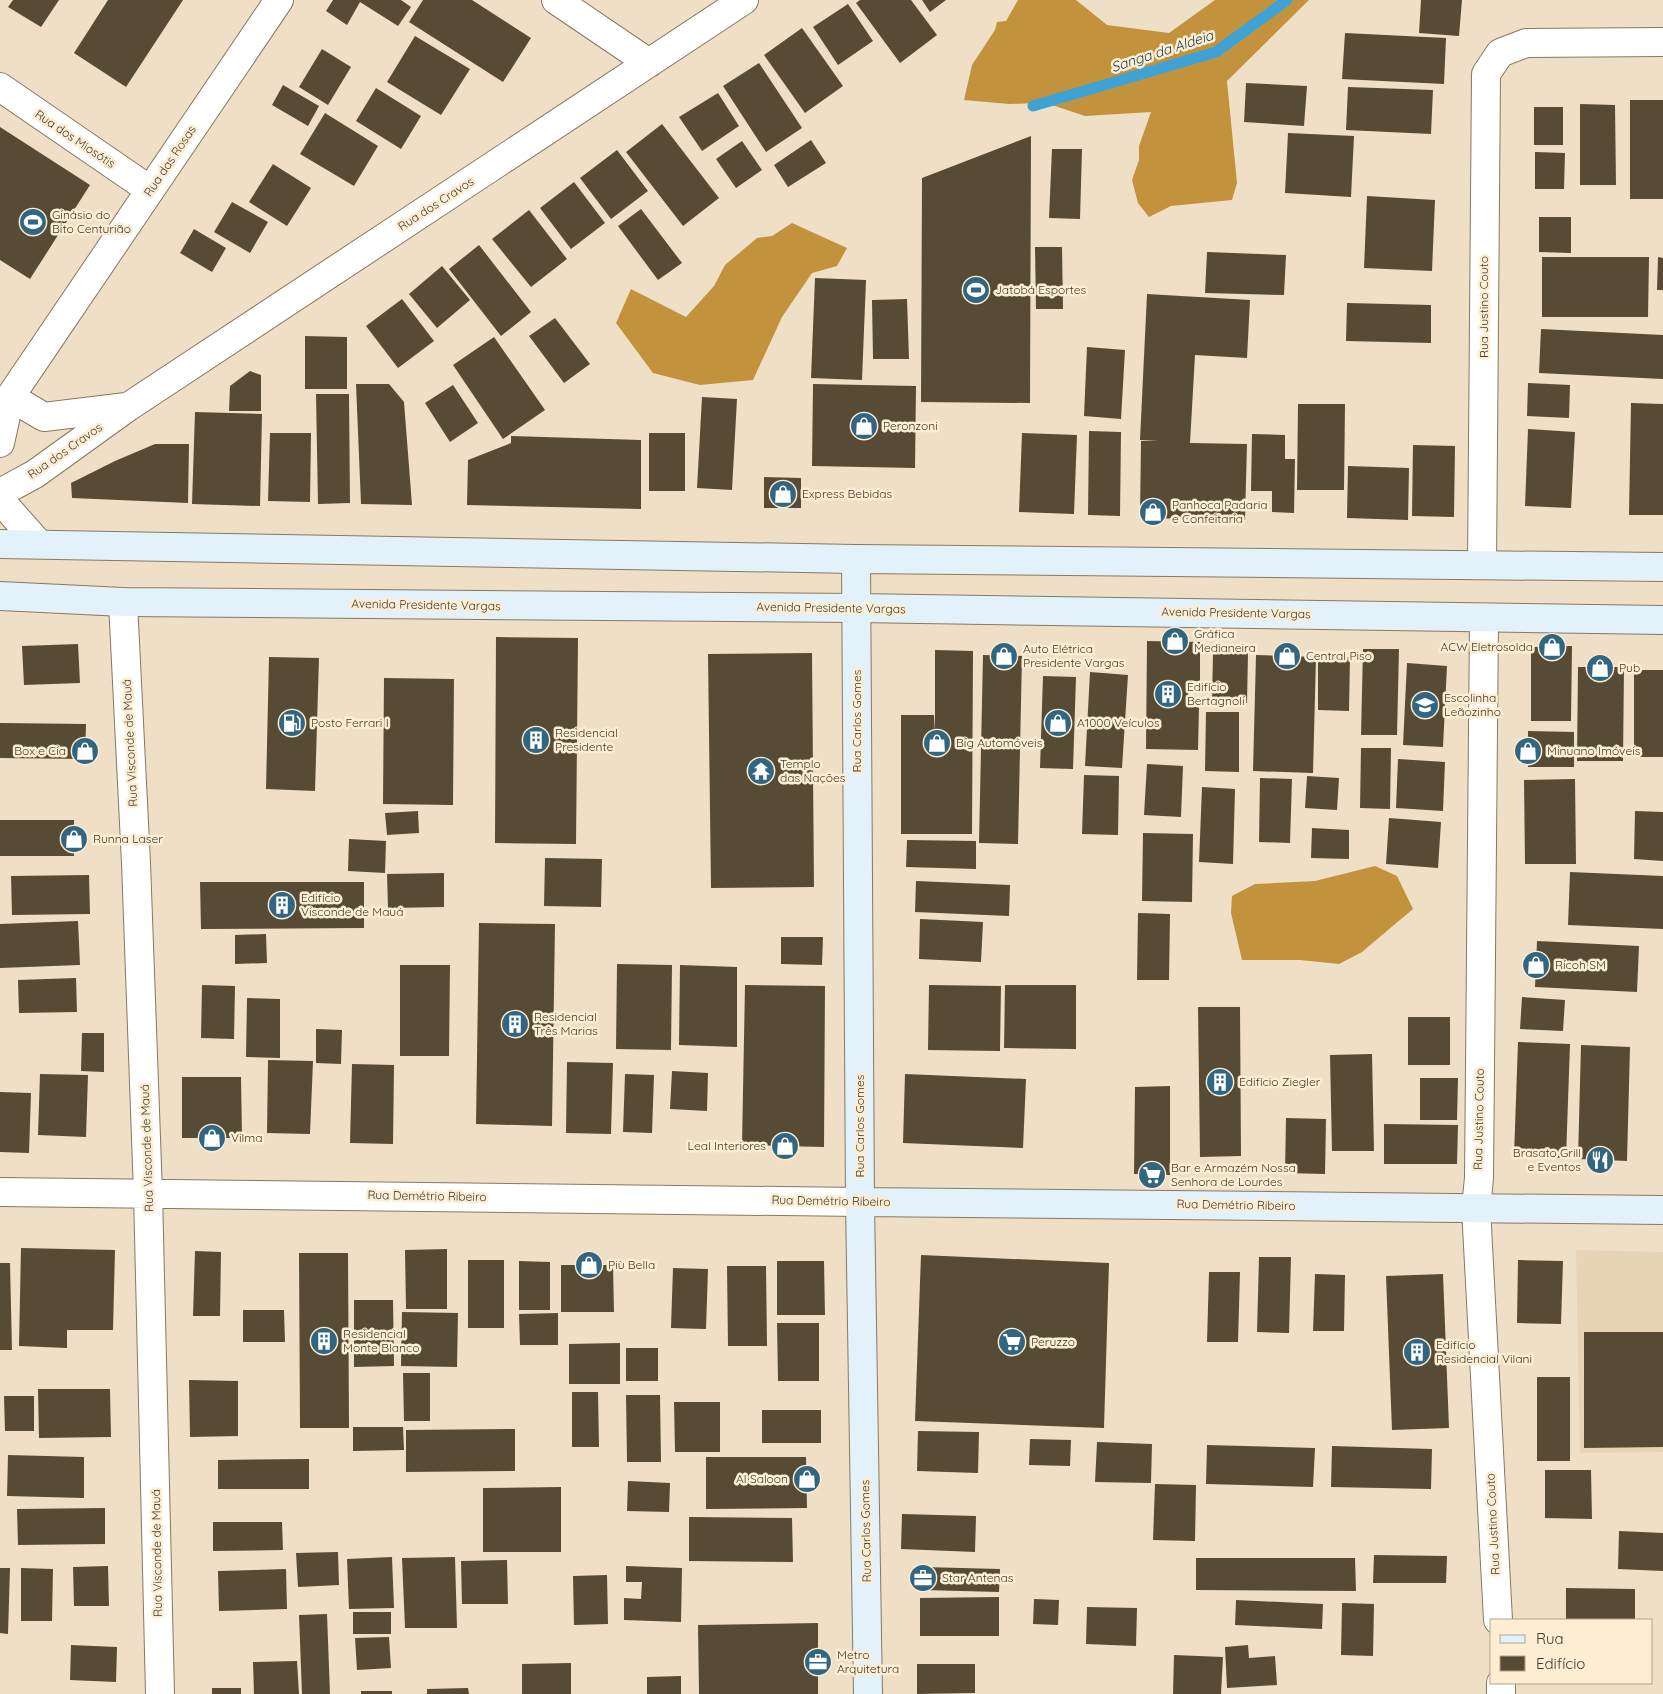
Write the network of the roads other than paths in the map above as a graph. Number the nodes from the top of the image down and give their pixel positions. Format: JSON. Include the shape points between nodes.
{"nodes":[{"id":1,"x":279,"y":0,"type":"edge"},
{"id":2,"x":556,"y":0,"type":"edge"},
{"id":3,"x":744,"y":0,"type":"edge"},
{"id":4,"x":1663,"y":42,"type":"edge"},
{"id":5,"x":649,"y":63,"type":"junction"},
{"id":6,"x":0,"y":88,"type":"edge"},
{"id":7,"x":150,"y":190,"type":"junction"},
{"id":8,"x":5,"y":400,"type":"edge"},
{"id":9,"x":128,"y":407,"type":"junction"},
{"id":10,"x":0,"y":443,"type":"edge"},
{"id":11,"x":0,"y":493,"type":"edge"},
{"id":12,"x":0,"y":500,"type":"edge"},
{"id":13,"x":0,"y":544,"type":"edge"},
{"id":14,"x":39,"y":544,"type":"junction"},
{"id":15,"x":856,"y":559,"type":"junction"},
{"id":16,"x":1482,"y":565,"type":"junction"},
{"id":17,"x":1663,"y":567,"type":"edge"},
{"id":18,"x":0,"y":596,"type":"edge"},
{"id":19,"x":123,"y":602,"type":"junction"},
{"id":20,"x":856,"y":608,"type":"junction"},
{"id":21,"x":1484,"y":618,"type":"junction"},
{"id":22,"x":1663,"y":620,"type":"edge"},
{"id":23,"x":0,"y":1192,"type":"edge"},
{"id":24,"x":148,"y":1193,"type":"junction"},
{"id":25,"x":860,"y":1202,"type":"junction"},
{"id":26,"x":1476,"y":1208,"type":"junction"},
{"id":27,"x":1663,"y":1210,"type":"edge"},
{"id":28,"x":1498,"y":1619,"type":"edge"},
{"id":29,"x":160,"y":1694,"type":"edge"},
{"id":30,"x":868,"y":1694,"type":"edge"}],
"edges":[{"from":1,"to":7,"type":"street","name":"Rua das Rosas"},
{"from":2,"to":5,"type":"street"},
{"from":3,"to":5,"type":"street","name":"Rua dos Cravos"},
{"from":4,"to":16,"type":"street","name":"Rua Justino Couto","via":[[1526,42],[1500,53],[1486,74]]},
{"from":5,"to":9,"type":"street","name":"Rua dos Cravos"},
{"from":6,"to":7,"type":"street","name":"Rua dos Miosótis"},
{"from":7,"to":8,"type":"street","name":"Rua das Rosas"},
{"from":8,"to":9,"type":"street","name":"Rua dos Cravos","via":[[44,417]]},
{"from":8,"to":10,"type":"street","name":"Rua das Rosas"},
{"from":9,"to":11,"type":"street","name":"Rua dos Cravos","via":[[35,474]]},
{"from":12,"to":14,"type":"street"},
{"from":13,"to":14,"type":"main road"},
{"from":14,"to":15,"type":"main road"},
{"from":15,"to":16,"type":"main road"},
{"from":15,"to":20,"type":"main road","name":"Rua Carlos Gomes"},
{"from":16,"to":17,"type":"main road"},
{"from":18,"to":19,"type":"main road","name":"Avenida Presidente Vargas"},
{"from":19,"to":20,"type":"main road","name":"Avenida Presidente Vargas"},
{"from":19,"to":24,"type":"street","name":"Rua Visconde de Mauá"},
{"from":20,"to":21,"type":"main road","name":"Avenida Presidente Vargas"},
{"from":20,"to":25,"type":"main road","name":"Rua Carlos Gomes"},
{"from":21,"to":22,"type":"main road","name":"Avenida Presidente Vargas"},
{"from":21,"to":26,"type":"street","name":"Rua Justino Couto"},
{"from":23,"to":24,"type":"street","name":"Rua Demétrio Ribeiro"},
{"from":24,"to":25,"type":"street","name":"Rua Demétrio Ribeiro"},
{"from":24,"to":29,"type":"street","name":"Rua Visconde de Mauá"},
{"from":25,"to":26,"type":"main road","name":"Rua Demétrio Ribeiro"},
{"from":25,"to":30,"type":"main road","name":"Rua Carlos Gomes"},
{"from":26,"to":27,"type":"main road","name":"Rua Demétrio Ribeiro"},
{"from":26,"to":28,"type":"street","name":"Rua Justino Couto"}]}
